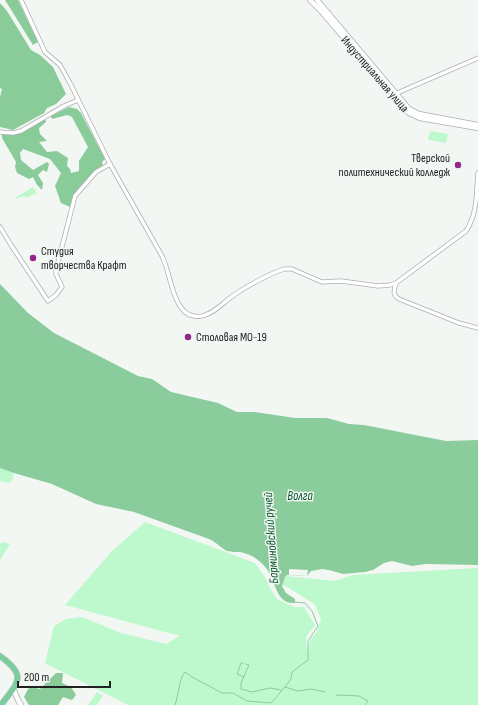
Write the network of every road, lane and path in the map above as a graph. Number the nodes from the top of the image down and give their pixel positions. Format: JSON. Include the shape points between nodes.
{"nodes":[{"id":1,"x":20,"y":0,"type":"edge"},
{"id":2,"x":310,"y":0,"type":"edge"},
{"id":3,"x":317,"y":0,"type":"edge"},
{"id":4,"x":478,"y":58,"type":"edge"},
{"id":5,"x":394,"y":94,"type":"junction"},
{"id":6,"x":78,"y":100,"type":"junction"},
{"id":7,"x":478,"y":124,"type":"edge"},
{"id":8,"x":478,"y":128,"type":"edge"},
{"id":9,"x":0,"y":132,"type":"edge"},
{"id":10,"x":110,"y":164,"type":"junction"},
{"id":11,"x":478,"y":173,"type":"edge"},
{"id":12,"x":0,"y":227,"type":"edge"},
{"id":13,"x":396,"y":283,"type":"junction"},
{"id":14,"x":478,"y":328,"type":"edge"},
{"id":15,"x":0,"y":656,"type":"edge"},
{"id":16,"x":13,"y":688,"type":"junction"},
{"id":17,"x":1,"y":705,"type":"edge"},
{"id":18,"x":21,"y":705,"type":"edge"}],
"edges":[{"from":1,"to":6,"type":"street","via":[[45,52],[60,66]]},
{"from":2,"to":5,"type":"street","name":"Индустриальная улица"},
{"from":3,"to":5,"type":"street","name":"Индустриальная улица"},
{"from":4,"to":5,"type":"street"},
{"from":5,"to":7,"type":"street","name":"Индустриальная улица","via":[[408,108],[418,113]]},
{"from":5,"to":8,"type":"street","name":"Индустриальная улица","via":[[406,111],[417,117]]},
{"from":6,"to":9,"type":"street","via":[[21,131]]},
{"from":6,"to":10,"type":"street"},
{"from":10,"to":12,"type":"street","via":[[96,172],[75,196],[56,270],[62,287],[52,298],[48,300]]},
{"from":10,"to":13,"type":"street","via":[[166,264],[176,298],[183,311],[190,315],[207,314],[240,291],[286,269],[322,282],[341,281],[380,286]]},
{"from":11,"to":13,"type":"street","via":[[476,211],[466,231]]},
{"from":13,"to":14,"type":"street","via":[[395,297]]},
{"from":15,"to":16,"type":"main road","via":[[12,665],[16,672],[17,680]]},
{"from":16,"to":17,"type":"main road"},
{"from":16,"to":18,"type":"street"}]}
